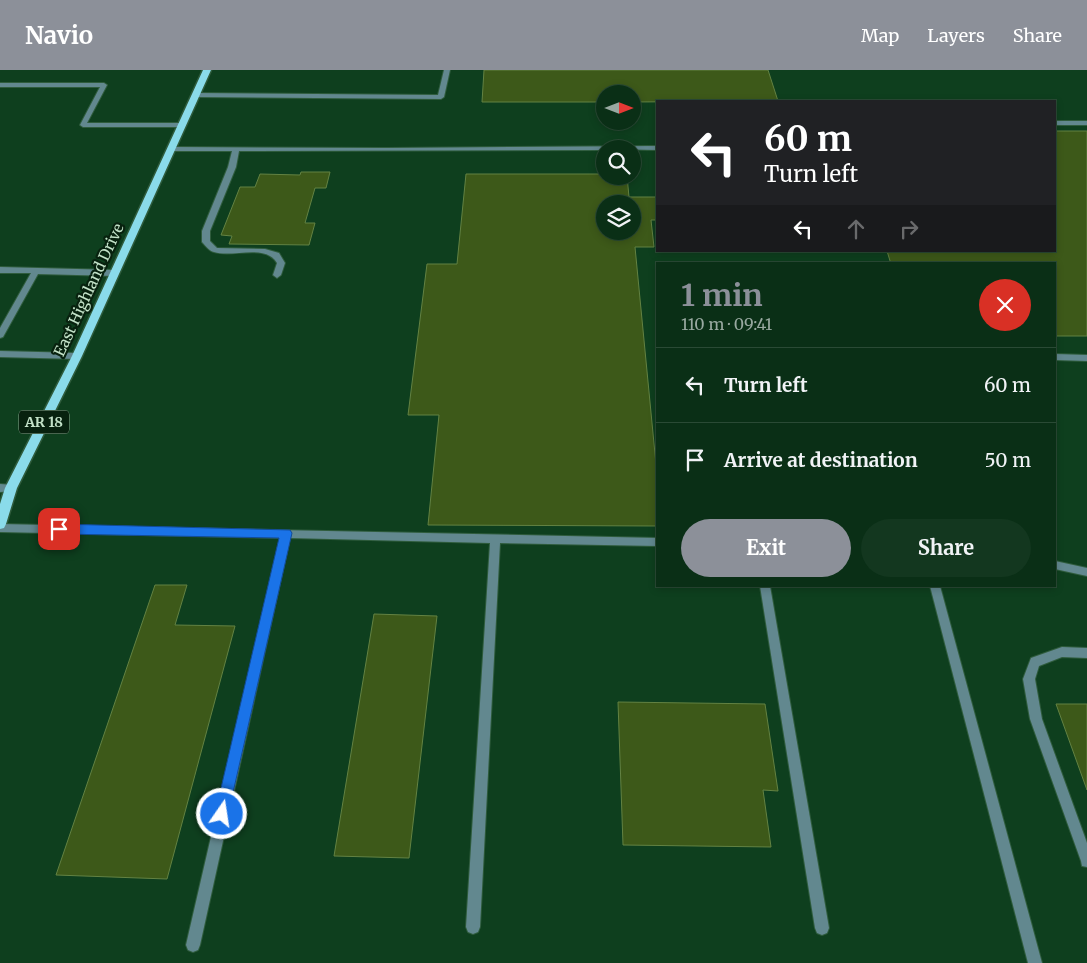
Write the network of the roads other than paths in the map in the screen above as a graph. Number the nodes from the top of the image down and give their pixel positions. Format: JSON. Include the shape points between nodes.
{"nodes":[{"id":1,"x":207,"y":70,"type":"edge"},
{"id":2,"x":447,"y":70,"type":"edge"},
{"id":3,"x":0,"y":85,"type":"edge"},
{"id":4,"x":196,"y":95,"type":"junction"},
{"id":5,"x":1056,"y":123,"type":"edge"},
{"id":6,"x":1087,"y":123,"type":"edge"},
{"id":7,"x":183,"y":125,"type":"junction"},
{"id":8,"x":656,"y":148,"type":"edge"},
{"id":9,"x":172,"y":149,"type":"junction"},
{"id":10,"x":236,"y":149,"type":"junction"},
{"id":11,"x":0,"y":270,"type":"edge"},
{"id":12,"x":36,"y":271,"type":"junction"},
{"id":13,"x":115,"y":273,"type":"junction"},
{"id":14,"x":277,"y":275,"type":"dead end"},
{"id":15,"x":0,"y":335,"type":"edge"},
{"id":16,"x":0,"y":354,"type":"edge"},
{"id":17,"x":77,"y":356,"type":"junction"},
{"id":18,"x":1056,"y":357,"type":"edge"},
{"id":19,"x":1087,"y":358,"type":"edge"},
{"id":20,"x":6,"y":488,"type":"edge"},
{"id":21,"x":0,"y":524,"type":"edge"},
{"id":22,"x":0,"y":528,"type":"edge"},
{"id":23,"x":286,"y":533,"type":"junction"},
{"id":24,"x":496,"y":538,"type":"junction"},
{"id":25,"x":656,"y":542,"type":"edge"},
{"id":26,"x":1056,"y":565,"type":"edge"},
{"id":27,"x":1087,"y":572,"type":"edge"},
{"id":28,"x":765,"y":587,"type":"edge"},
{"id":29,"x":935,"y":587,"type":"edge"},
{"id":30,"x":1087,"y":653,"type":"edge"},
{"id":31,"x":1087,"y":861,"type":"edge"},
{"id":32,"x":473,"y":927,"type":"dead end"},
{"id":33,"x":822,"y":928,"type":"dead end"},
{"id":34,"x":193,"y":945,"type":"dead end"},
{"id":35,"x":1035,"y":963,"type":"edge"}],
"edges":[{"from":1,"to":4,"type":"main road","name":"East Highland Drive","number":"AR 18"},
{"from":2,"to":4,"type":"street","via":[[441,97]]},
{"from":3,"to":7,"type":"street","via":[[104,85],[83,125]]},
{"from":4,"to":7,"type":"main road","name":"East Highland Drive","number":"AR 18"},
{"from":5,"to":6,"type":"street"},
{"from":7,"to":9,"type":"main road","name":"East Highland Drive","number":"AR 18"},
{"from":8,"to":10,"type":"street"},
{"from":9,"to":10,"type":"street"},
{"from":9,"to":13,"type":"main road","name":"East Highland Drive","number":"AR 18"},
{"from":10,"to":14,"type":"street","via":[[206,231],[206,242],[215,250],[265,251],[276,255],[281,263]]},
{"from":11,"to":12,"type":"street"},
{"from":12,"to":13,"type":"street"},
{"from":12,"to":15,"type":"street"},
{"from":13,"to":17,"type":"main road","name":"East Highland Drive","number":"AR 18"},
{"from":16,"to":17,"type":"street"},
{"from":17,"to":20,"type":"main road","name":"East Highland Drive","number":"AR 18"},
{"from":18,"to":19,"type":"street"},
{"from":20,"to":21,"type":"main road","name":"East Highland Drive","number":"AR 18"},
{"from":22,"to":23,"type":"street"},
{"from":23,"to":24,"type":"street"},
{"from":23,"to":34,"type":"street"},
{"from":24,"to":25,"type":"street"},
{"from":24,"to":32,"type":"street"},
{"from":26,"to":27,"type":"street"},
{"from":28,"to":33,"type":"street"},
{"from":29,"to":35,"type":"street"},
{"from":30,"to":31,"type":"street","via":[[1062,652],[1036,662],[1029,679],[1036,719]]}]}
